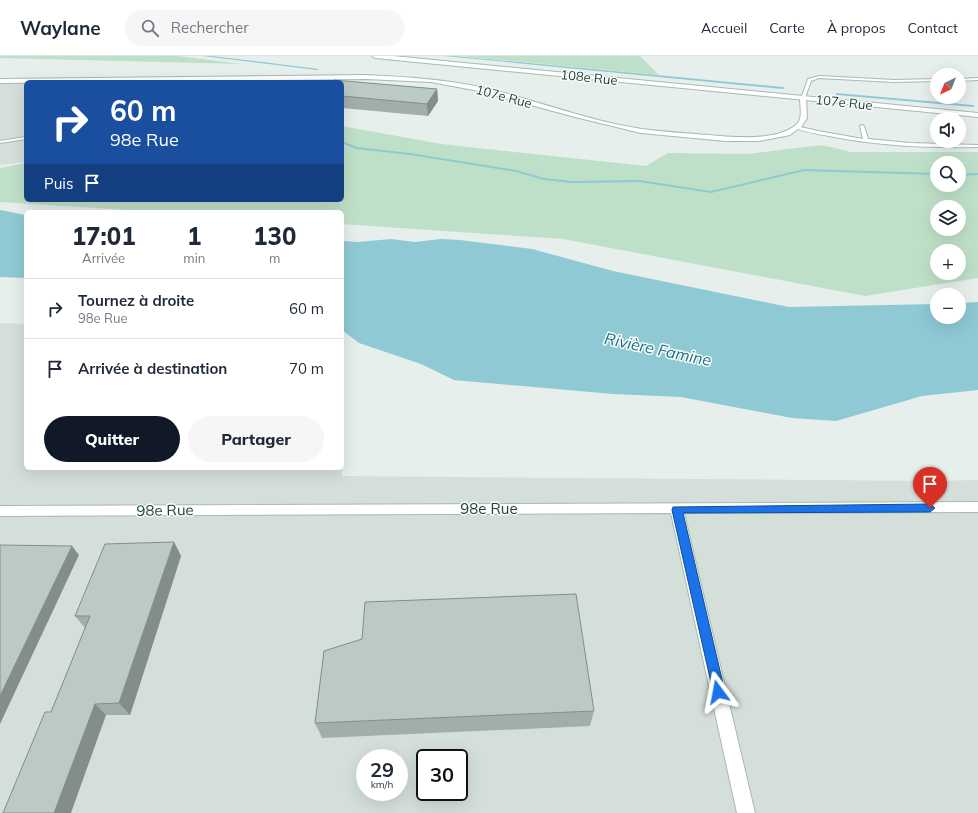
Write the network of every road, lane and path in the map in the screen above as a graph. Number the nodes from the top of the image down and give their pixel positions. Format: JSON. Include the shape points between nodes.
{"nodes":[{"id":1,"x":375,"y":56,"type":"edge"},
{"id":2,"x":210,"y":80,"type":"edge"},
{"id":3,"x":930,"y":80,"type":"edge"},
{"id":4,"x":966,"y":80,"type":"edge"},
{"id":5,"x":978,"y":80,"type":"edge"},
{"id":6,"x":0,"y":81,"type":"edge"},
{"id":7,"x":24,"y":81,"type":"edge"},
{"id":8,"x":803,"y":98,"type":"junction"},
{"id":9,"x":978,"y":115,"type":"edge"},
{"id":10,"x":862,"y":126,"type":"dead end"},
{"id":11,"x":796,"y":127,"type":"junction"},
{"id":12,"x":24,"y":138,"type":"edge"},
{"id":13,"x":18,"y":140,"type":"junction"},
{"id":14,"x":866,"y":140,"type":"junction"},
{"id":15,"x":0,"y":142,"type":"edge"},
{"id":16,"x":24,"y":142,"type":"edge"},
{"id":17,"x":978,"y":146,"type":"edge"},
{"id":18,"x":978,"y":508,"type":"edge"},
{"id":19,"x":677,"y":510,"type":"junction"},
{"id":20,"x":0,"y":511,"type":"edge"},
{"id":21,"x":746,"y":813,"type":"edge"}],
"edges":[{"from":1,"to":8,"type":"street","name":"108e Rue"},
{"from":2,"to":11,"type":"street","name":"107e Rue","via":[[366,77],[431,80],[614,125],[712,138],[759,139],[786,133]]},
{"from":3,"to":8,"type":"lane","via":[[819,77],[810,80]]},
{"from":4,"to":5,"type":"lane"},
{"from":6,"to":7,"type":"street","name":"107e Rue"},
{"from":8,"to":9,"type":"street","name":"107e Rue"},
{"from":8,"to":11,"type":"street","name":"107e Rue","via":[[804,118]]},
{"from":10,"to":14,"type":"lane"},
{"from":11,"to":14,"type":"lane","via":[[844,138]]},
{"from":12,"to":13,"type":"lane"},
{"from":13,"to":15,"type":"lane"},
{"from":13,"to":16,"type":"lane"},
{"from":14,"to":17,"type":"lane"},
{"from":18,"to":19,"type":"street","name":"98e Rue"},
{"from":19,"to":20,"type":"street","name":"98e Rue","via":[[450,508]]},
{"from":19,"to":21,"type":"street"}]}
